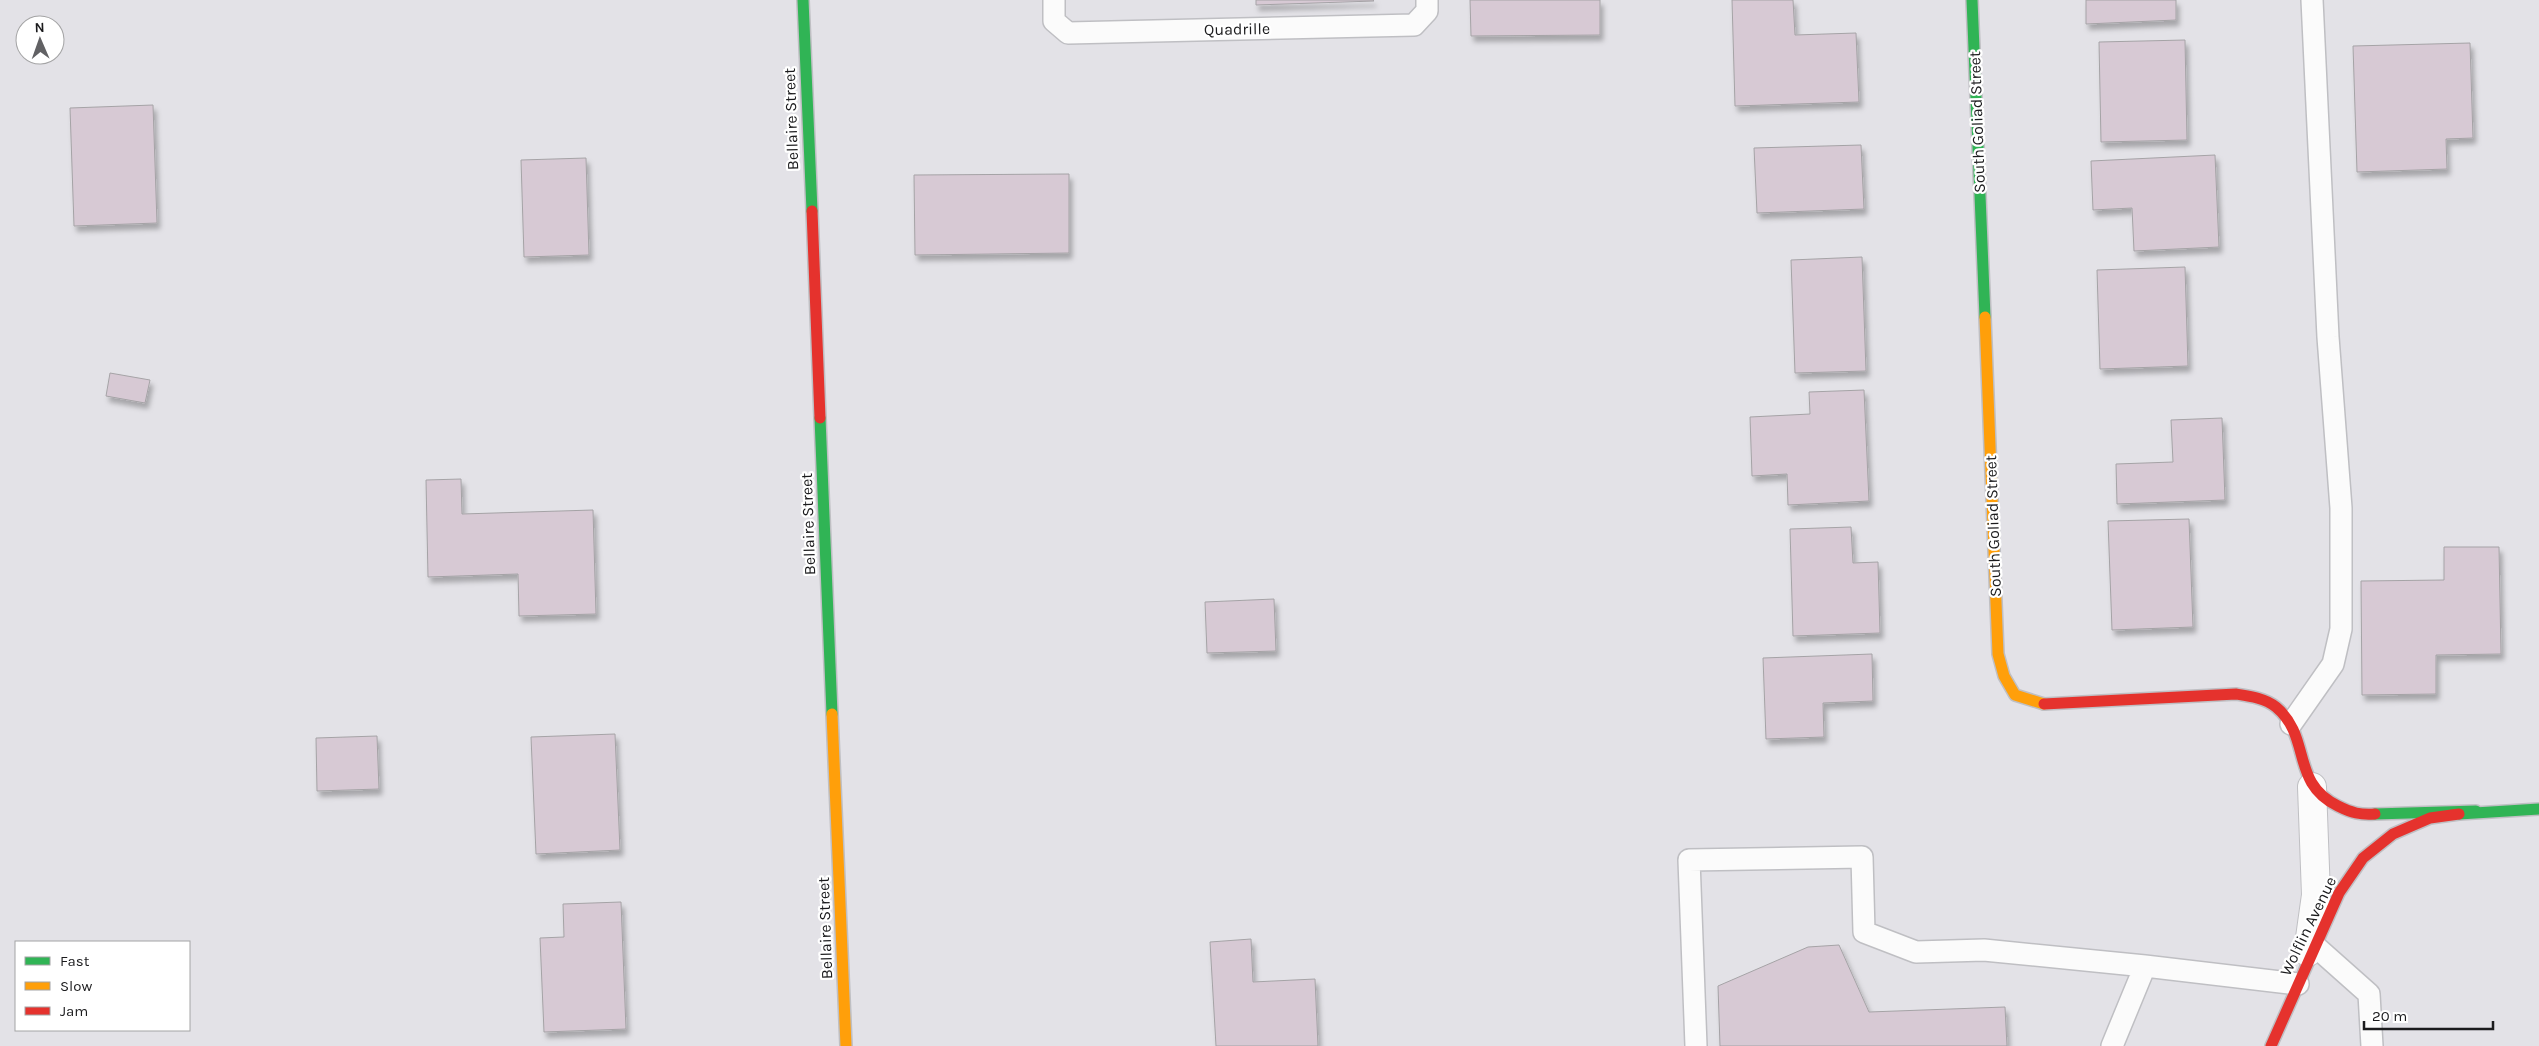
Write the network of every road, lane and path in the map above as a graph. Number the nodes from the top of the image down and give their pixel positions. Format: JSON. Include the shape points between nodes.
{"nodes":[{"id":1,"x":803,"y":0,"type":"edge"},
{"id":2,"x":1054,"y":0,"type":"edge"},
{"id":3,"x":1427,"y":0,"type":"edge"},
{"id":4,"x":1972,"y":0,"type":"edge"},
{"id":5,"x":2312,"y":0,"type":"edge"},
{"id":6,"x":2291,"y":724,"type":"junction"},
{"id":7,"x":2312,"y":787,"type":"junction"},
{"id":8,"x":2539,"y":809,"type":"edge"},
{"id":9,"x":2476,"y":811,"type":"junction"},
{"id":10,"x":2315,"y":946,"type":"junction"},
{"id":11,"x":2145,"y":966,"type":"junction"},
{"id":12,"x":2301,"y":977,"type":"junction"},
{"id":13,"x":846,"y":1046,"type":"edge"},
{"id":14,"x":1696,"y":1046,"type":"edge"},
{"id":15,"x":2112,"y":1046,"type":"edge"},
{"id":16,"x":2271,"y":1046,"type":"edge"},
{"id":17,"x":2372,"y":1046,"type":"edge"}],
"edges":[{"from":1,"to":13,"type":"street","name":"Bellaire Street"},
{"from":2,"to":3,"type":"lane","name":"Quadrille","via":[[1054,21],[1068,33],[1414,26],[1428,11]]},
{"from":4,"to":6,"type":"street","name":"South Goliad Street","via":[[1998,654],[2004,676],[2015,695],[2042,704],[2236,694],[2275,706]]},
{"from":5,"to":6,"type":"lane","via":[[2328,336],[2341,508],[2341,629],[2332,664]]},
{"from":6,"to":7,"type":"street","name":"South Goliad Street"},
{"from":7,"to":9,"type":"street","via":[[2323,799],[2357,816]]},
{"from":7,"to":12,"type":"street","name":"South Goliad Street","via":[[2316,895]]},
{"from":8,"to":9,"type":"street","name":"Wolflin Avenue"},
{"from":9,"to":10,"type":"street","name":"Wolflin Avenue","via":[[2430,818],[2393,834],[2364,858],[2339,893]]},
{"from":10,"to":12,"type":"street","name":"Wolflin Avenue"},
{"from":10,"to":17,"type":"lane","via":[[2369,994]]},
{"from":11,"to":12,"type":"lane"},
{"from":11,"to":14,"type":"lane","via":[[1984,950],[1916,952],[1864,932],[1862,857],[1689,860]]},
{"from":11,"to":15,"type":"lane"},
{"from":12,"to":16,"type":"street","name":"Wolflin Avenue"}]}
